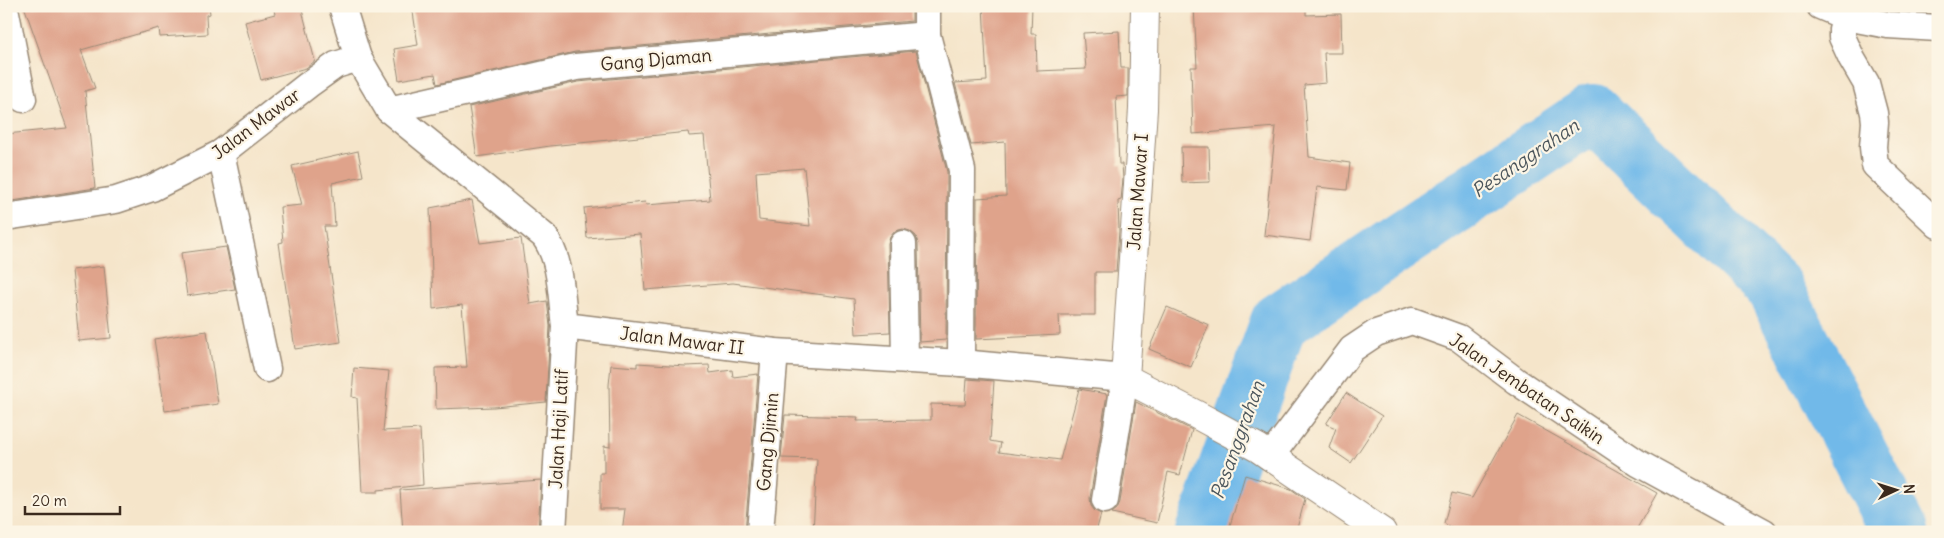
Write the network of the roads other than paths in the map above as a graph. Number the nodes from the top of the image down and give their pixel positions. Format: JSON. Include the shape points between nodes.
{"nodes":[{"id":1,"x":342,"y":6,"type":"edge"},
{"id":2,"x":928,"y":6,"type":"edge"},
{"id":3,"x":1145,"y":6,"type":"edge"},
{"id":4,"x":1820,"y":6,"type":"edge"},
{"id":5,"x":6,"y":13,"type":"edge"},
{"id":6,"x":1846,"y":17,"type":"junction"},
{"id":7,"x":1938,"y":28,"type":"edge"},
{"id":8,"x":927,"y":35,"type":"junction"},
{"id":9,"x":358,"y":58,"type":"junction"},
{"id":10,"x":23,"y":99,"type":"dead end"},
{"id":11,"x":389,"y":110,"type":"junction"},
{"id":12,"x":222,"y":153,"type":"junction"},
{"id":13,"x":6,"y":217,"type":"edge"},
{"id":14,"x":1938,"y":225,"type":"edge"},
{"id":15,"x":903,"y":244,"type":"dead end"},
{"id":16,"x":565,"y":326,"type":"junction"},
{"id":17,"x":775,"y":352,"type":"junction"},
{"id":18,"x":905,"y":359,"type":"junction"},
{"id":19,"x":961,"y":363,"type":"junction"},
{"id":20,"x":267,"y":369,"type":"dead end"},
{"id":21,"x":1125,"y":378,"type":"junction"},
{"id":22,"x":1264,"y":453,"type":"junction"},
{"id":23,"x":1106,"y":500,"type":"dead end"},
{"id":24,"x":553,"y":532,"type":"edge"},
{"id":25,"x":760,"y":532,"type":"edge"},
{"id":26,"x":1382,"y":532,"type":"edge"},
{"id":27,"x":1764,"y":532,"type":"edge"}],
"edges":[{"from":1,"to":9,"type":"street"},
{"from":2,"to":8,"type":"street"},
{"from":3,"to":21,"type":"street","name":"Jalan Mawar I","via":[[1143,119]]},
{"from":4,"to":6,"type":"street"},
{"from":5,"to":10,"type":"street"},
{"from":6,"to":7,"type":"street","via":[[1888,25]]},
{"from":6,"to":14,"type":"street","via":[[1842,37],[1866,83],[1874,113],[1876,165]]},
{"from":8,"to":11,"type":"street","name":"Gang Djaman","via":[[576,67]]},
{"from":8,"to":19,"type":"street","via":[[962,170]]},
{"from":9,"to":11,"type":"street"},
{"from":9,"to":12,"type":"street","name":"Jalan Mawar","via":[[336,65]]},
{"from":11,"to":16,"type":"street","via":[[544,236],[555,256]]},
{"from":12,"to":13,"type":"street","name":"Jalan Mawar","via":[[152,188],[116,200]]},
{"from":12,"to":20,"type":"street"},
{"from":15,"to":18,"type":"street"},
{"from":16,"to":17,"type":"street","name":"Jalan Mawar II"},
{"from":16,"to":24,"type":"street","name":"Jalan Haji Latif"},
{"from":17,"to":18,"type":"street","name":"Jalan Mawar II"},
{"from":17,"to":25,"type":"street","name":"Gang Djimin"},
{"from":18,"to":19,"type":"street","name":"Jalan Mawar II"},
{"from":19,"to":21,"type":"street","name":"Jalan Mawar II"},
{"from":21,"to":22,"type":"street","name":"Jalan Mawar II"},
{"from":21,"to":23,"type":"street"},
{"from":22,"to":26,"type":"street","name":"Jalan Mawar II"},
{"from":22,"to":27,"type":"street","name":"Jalan Jembatan Saikin","via":[[1352,349],[1376,333],[1412,321],[1459,338],[1516,381],[1638,463]]}]}
